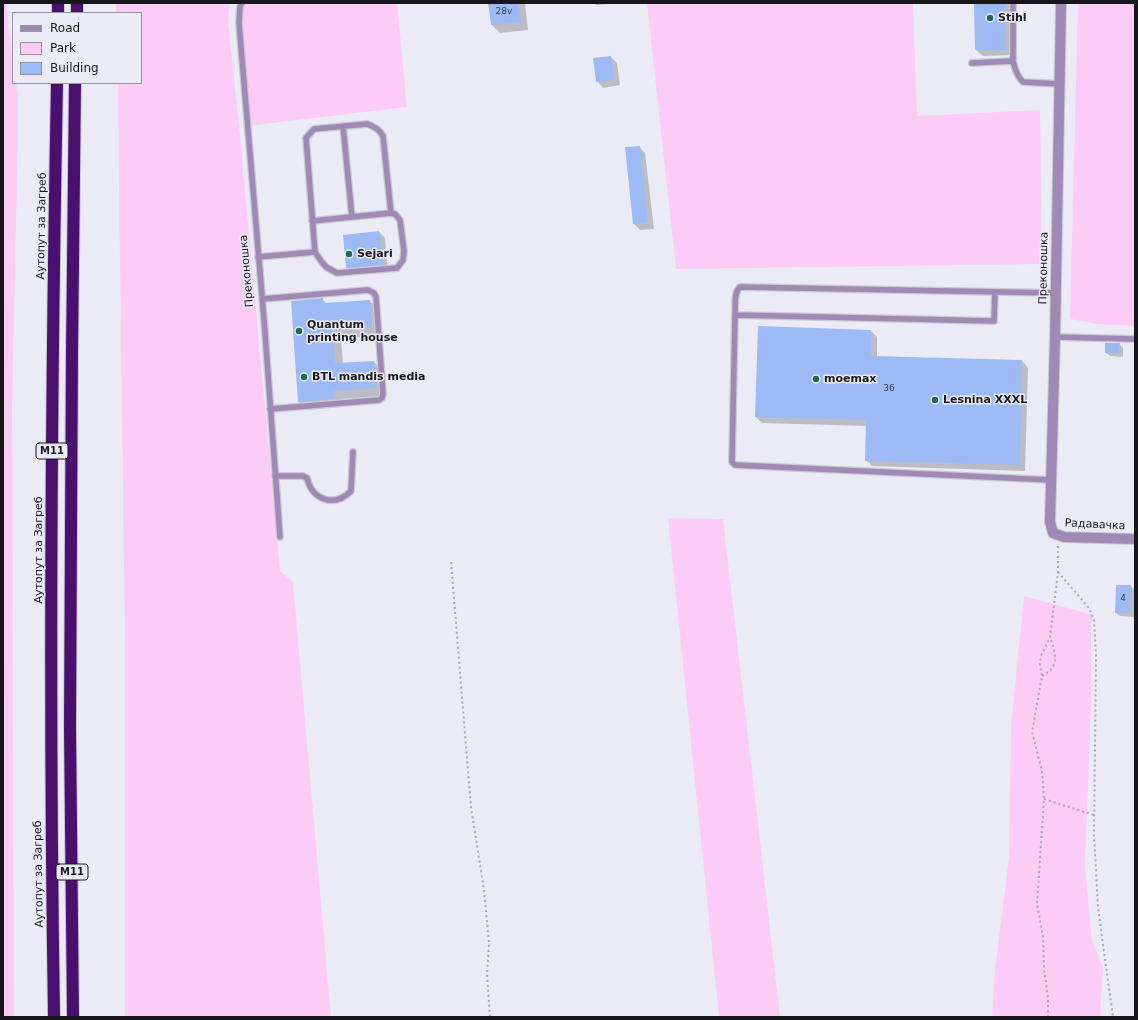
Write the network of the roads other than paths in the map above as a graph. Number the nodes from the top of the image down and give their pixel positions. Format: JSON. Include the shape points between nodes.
{"nodes":[{"id":1,"x":242,"y":3,"type":"edge"},
{"id":2,"x":1013,"y":3,"type":"edge"},
{"id":3,"x":1061,"y":3,"type":"edge"},
{"id":4,"x":1013,"y":61,"type":"junction"},
{"id":5,"x":972,"y":63,"type":"dead end"},
{"id":6,"x":57,"y":84,"type":"edge"},
{"id":7,"x":76,"y":84,"type":"edge"},
{"id":8,"x":1060,"y":84,"type":"junction"},
{"id":9,"x":343,"y":126,"type":"junction"},
{"id":10,"x":391,"y":213,"type":"junction"},
{"id":11,"x":352,"y":217,"type":"junction"},
{"id":12,"x":312,"y":221,"type":"junction"},
{"id":13,"x":315,"y":252,"type":"junction"},
{"id":14,"x":258,"y":257,"type":"junction"},
{"id":15,"x":995,"y":292,"type":"junction"},
{"id":16,"x":1056,"y":293,"type":"junction"},
{"id":17,"x":262,"y":299,"type":"junction"},
{"id":18,"x":735,"y":315,"type":"junction"},
{"id":19,"x":1055,"y":337,"type":"junction"},
{"id":20,"x":1135,"y":339,"type":"edge"},
{"id":21,"x":270,"y":409,"type":"junction"},
{"id":22,"x":353,"y":452,"type":"dead end"},
{"id":23,"x":275,"y":476,"type":"junction"},
{"id":24,"x":1051,"y":480,"type":"junction"},
{"id":25,"x":1056,"y":534,"type":"joint"},
{"id":26,"x":280,"y":537,"type":"dead end"},
{"id":27,"x":1135,"y":539,"type":"edge"},
{"id":28,"x":54,"y":1017,"type":"edge"},
{"id":29,"x":73,"y":1017,"type":"edge"}],
"edges":[{"from":1,"to":14,"type":"lane","name":"Преконошка","via":[[239,23]]},
{"from":2,"to":4,"type":"lane"},
{"from":3,"to":8,"type":"street","name":"Преконошка"},
{"from":4,"to":5,"type":"lane"},
{"from":4,"to":8,"type":"lane","via":[[1014,70],[1023,82]]},
{"from":6,"to":28,"type":"highway","name":"Аутопут за Загреб","number":"M11","via":[[51,511]]},
{"from":7,"to":29,"type":"highway","number":"M11","via":[[70,728]]},
{"from":8,"to":16,"type":"street","name":"Преконошка"},
{"from":9,"to":10,"type":"lane","via":[[367,124],[381,131]]},
{"from":9,"to":11,"type":"lane"},
{"from":9,"to":12,"type":"lane","via":[[314,129],[306,138]]},
{"from":10,"to":11,"type":"lane"},
{"from":10,"to":13,"type":"lane","via":[[400,220],[404,251],[403,260],[397,268],[337,273],[326,267]]},
{"from":11,"to":12,"type":"lane"},
{"from":12,"to":13,"type":"lane"},
{"from":13,"to":14,"type":"lane"},
{"from":14,"to":17,"type":"lane","name":"Преконошка"},
{"from":15,"to":16,"type":"lane"},
{"from":15,"to":18,"type":"lane","via":[[740,287],[737,290]]},
{"from":15,"to":18,"type":"lane","via":[[994,321]]},
{"from":16,"to":19,"type":"street","name":"Преконошка"},
{"from":17,"to":21,"type":"lane","name":"Преконошка"},
{"from":17,"to":21,"type":"lane","via":[[368,290],[376,297],[382,398]]},
{"from":18,"to":24,"type":"lane","via":[[732,462],[735,465]]},
{"from":19,"to":20,"type":"lane"},
{"from":19,"to":24,"type":"street","name":"Преконошка"},
{"from":21,"to":23,"type":"lane","name":"Преконошка"},
{"from":22,"to":23,"type":"lane","via":[[351,491],[338,500],[324,500],[316,495],[307,478],[303,476]]},
{"from":23,"to":26,"type":"lane","name":"Преконошка"},
{"from":24,"to":25,"type":"street","name":"Преконошка","via":[[1050,522]]},
{"from":25,"to":27,"type":"street","name":"Радавачка","via":[[1064,537]]}]}
